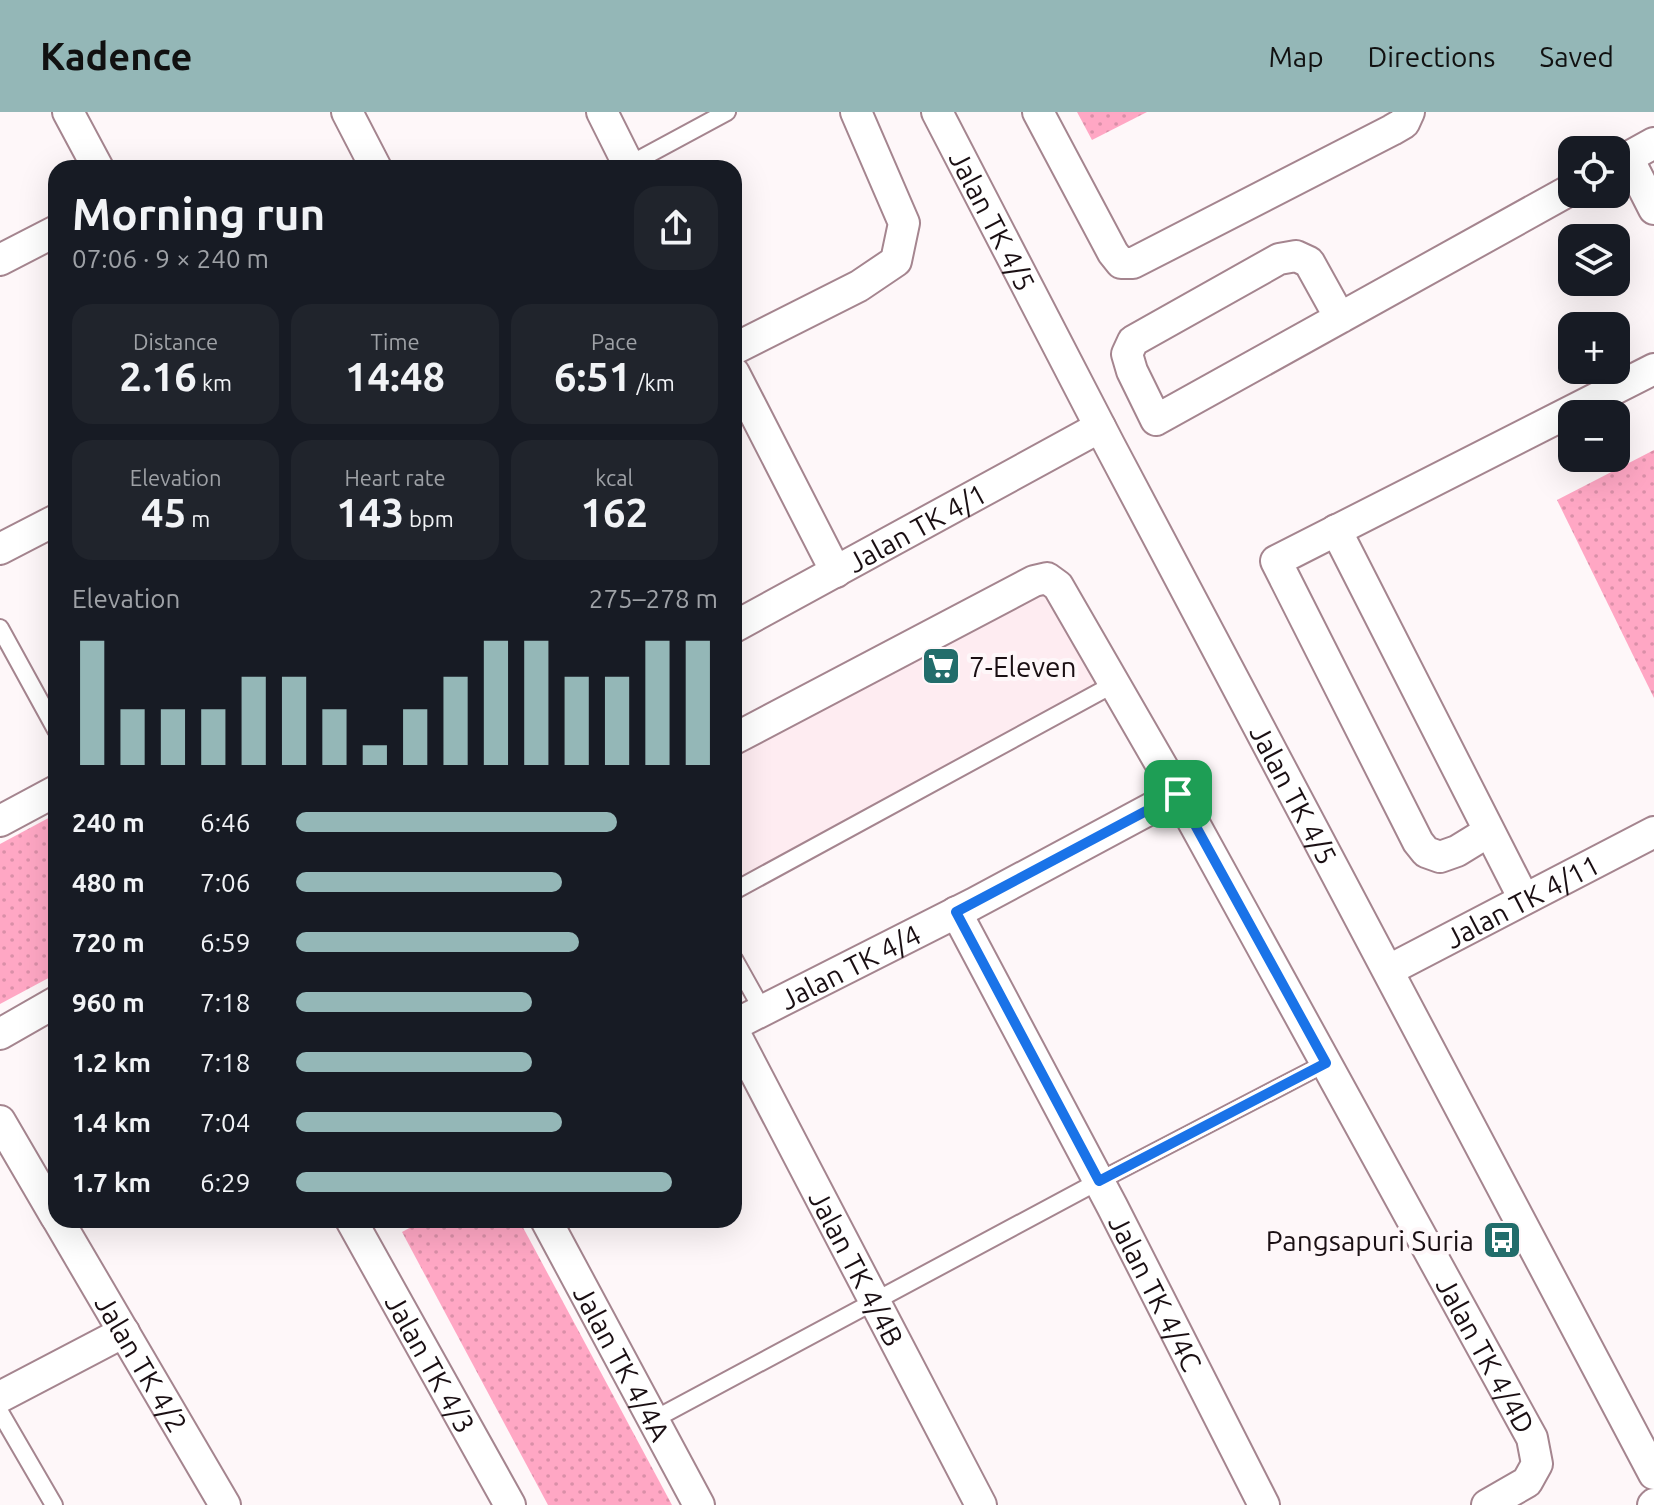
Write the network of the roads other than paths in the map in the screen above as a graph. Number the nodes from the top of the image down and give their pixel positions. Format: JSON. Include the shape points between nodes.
{"nodes":[{"id":1,"x":68,"y":112,"type":"edge"},
{"id":2,"x":347,"y":112,"type":"edge"},
{"id":3,"x":602,"y":112,"type":"edge"},
{"id":4,"x":727,"y":112,"type":"edge"},
{"id":5,"x":856,"y":112,"type":"edge"},
{"id":6,"x":937,"y":112,"type":"edge"},
{"id":7,"x":1038,"y":112,"type":"edge"},
{"id":8,"x":1409,"y":112,"type":"edge"},
{"id":9,"x":1633,"y":155,"type":"edge"},
{"id":10,"x":94,"y":160,"type":"edge"},
{"id":11,"x":372,"y":160,"type":"edge"},
{"id":12,"x":624,"y":160,"type":"edge"},
{"id":13,"x":640,"y":160,"type":"edge"},
{"id":14,"x":1558,"y":197,"type":"edge"},
{"id":15,"x":1654,"y":208,"type":"edge"},
{"id":16,"x":48,"y":235,"type":"edge"},
{"id":17,"x":0,"y":260,"type":"edge"},
{"id":18,"x":1340,"y":318,"type":"junction"},
{"id":19,"x":742,"y":345,"type":"edge"},
{"id":20,"x":1654,"y":369,"type":"edge"},
{"id":21,"x":742,"y":389,"type":"edge"},
{"id":22,"x":1100,"y":427,"type":"junction"},
{"id":23,"x":48,"y":524,"type":"edge"},
{"id":24,"x":1336,"y":530,"type":"junction"},
{"id":25,"x":0,"y":549,"type":"edge"},
{"id":26,"x":836,"y":572,"type":"junction"},
{"id":27,"x":742,"y":623,"type":"edge"},
{"id":28,"x":0,"y":628,"type":"edge"},
{"id":29,"x":1114,"y":684,"type":"junction"},
{"id":30,"x":48,"y":715,"type":"edge"},
{"id":31,"x":742,"y":735,"type":"edge"},
{"id":32,"x":1178,"y":794,"type":"junction"},
{"id":33,"x":48,"y":795,"type":"edge"},
{"id":34,"x":0,"y":821,"type":"edge"},
{"id":35,"x":1488,"y":832,"type":"junction"},
{"id":36,"x":1654,"y":832,"type":"edge"},
{"id":37,"x":742,"y":887,"type":"edge"},
{"id":38,"x":1524,"y":899,"type":"junction"},
{"id":39,"x":956,"y":912,"type":"junction"},
{"id":40,"x":1389,"y":970,"type":"junction"},
{"id":41,"x":742,"y":973,"type":"edge"},
{"id":42,"x":48,"y":1007,"type":"edge"},
{"id":43,"x":763,"y":1011,"type":"junction"},
{"id":44,"x":742,"y":1021,"type":"edge"},
{"id":45,"x":0,"y":1034,"type":"edge"},
{"id":46,"x":742,"y":1047,"type":"edge"},
{"id":47,"x":1326,"y":1063,"type":"junction"},
{"id":48,"x":0,"y":1121,"type":"edge"},
{"id":49,"x":1099,"y":1181,"type":"junction"},
{"id":50,"x":48,"y":1203,"type":"edge"},
{"id":51,"x":63,"y":1228,"type":"edge"},
{"id":52,"x":357,"y":1228,"type":"edge"},
{"id":53,"x":550,"y":1228,"type":"edge"},
{"id":54,"x":874,"y":1301,"type":"junction"},
{"id":55,"x":124,"y":1332,"type":"junction"},
{"id":56,"x":0,"y":1397,"type":"edge"},
{"id":57,"x":0,"y":1412,"type":"edge"},
{"id":58,"x":653,"y":1420,"type":"junction"},
{"id":59,"x":1654,"y":1474,"type":"edge"},
{"id":60,"x":54,"y":1505,"type":"edge"},
{"id":61,"x":225,"y":1505,"type":"edge"},
{"id":62,"x":510,"y":1505,"type":"edge"},
{"id":63,"x":699,"y":1505,"type":"edge"},
{"id":64,"x":981,"y":1505,"type":"edge"},
{"id":65,"x":1264,"y":1505,"type":"edge"},
{"id":66,"x":1487,"y":1505,"type":"edge"}],
"edges":[{"from":1,"to":10,"type":"street"},
{"from":2,"to":11,"type":"street"},
{"from":3,"to":12,"type":"street"},
{"from":4,"to":13,"type":"lane"},
{"from":5,"to":19,"type":"street","via":[[904,223],[896,261],[859,286]]},
{"from":6,"to":22,"type":"street","name":"Jalan TK 4/5"},
{"from":7,"to":8,"type":"street","via":[[1113,253],[1121,263],[1133,263],[1392,130]]},
{"from":9,"to":15,"type":"street"},
{"from":14,"to":18,"type":"street"},
{"from":16,"to":17,"type":"street"},
{"from":18,"to":18,"type":"street","via":[[1309,262],[1296,256],[1279,259],[1133,341],[1127,354],[1156,420]]},
{"from":20,"to":24,"type":"street"},
{"from":21,"to":26,"type":"street"},
{"from":22,"to":26,"type":"street","name":"Jalan TK 4/1"},
{"from":22,"to":40,"type":"street","name":"Jalan TK 4/5"},
{"from":23,"to":25,"type":"street"},
{"from":24,"to":35,"type":"street"},
{"from":24,"to":35,"type":"street","via":[[1276,561],[1418,842],[1440,857]]},
{"from":26,"to":27,"type":"street","name":"Jalan TK 4/1"},
{"from":28,"to":30,"type":"lane"},
{"from":29,"to":31,"type":"street","name":"Jalan TK 4/4D","via":[[1058,586],[1047,578]]},
{"from":29,"to":32,"type":"street","name":"Jalan TK 4/4D"},
{"from":29,"to":37,"type":"lane"},
{"from":32,"to":39,"type":"street","name":"Jalan TK 4/4"},
{"from":32,"to":47,"type":"street","name":"Jalan TK 4/4D"},
{"from":33,"to":34,"type":"street"},
{"from":35,"to":38,"type":"street"},
{"from":36,"to":38,"type":"street","name":"Jalan TK 4/11"},
{"from":38,"to":40,"type":"street","name":"Jalan TK 4/11"},
{"from":39,"to":43,"type":"street","name":"Jalan TK 4/4"},
{"from":39,"to":49,"type":"street","name":"Jalan TK 4/4C"},
{"from":40,"to":59,"type":"street","name":"Jalan TK 4/5"},
{"from":41,"to":43,"type":"lane"},
{"from":42,"to":45,"type":"street"},
{"from":43,"to":44,"type":"street","name":"Jalan TK 4/4"},
{"from":46,"to":54,"type":"street","name":"Jalan TK 4/4B"},
{"from":47,"to":49,"type":"lane"},
{"from":47,"to":66,"type":"street","name":"Jalan TK 4/4D","via":[[1532,1438],[1537,1464],[1527,1482]]},
{"from":48,"to":50,"type":"street","name":"Jalan TK 4/2"},
{"from":49,"to":54,"type":"lane"},
{"from":49,"to":65,"type":"street","name":"Jalan TK 4/4C"},
{"from":51,"to":55,"type":"street","name":"Jalan TK 4/2"},
{"from":52,"to":62,"type":"street","name":"Jalan TK 4/3"},
{"from":53,"to":58,"type":"street","name":"Jalan TK 4/4A"},
{"from":54,"to":58,"type":"lane"},
{"from":54,"to":64,"type":"street","name":"Jalan TK 4/4B"},
{"from":55,"to":56,"type":"street"},
{"from":55,"to":61,"type":"street","name":"Jalan TK 4/2"},
{"from":57,"to":60,"type":"lane"},
{"from":58,"to":63,"type":"street","name":"Jalan TK 4/4A"}]}
